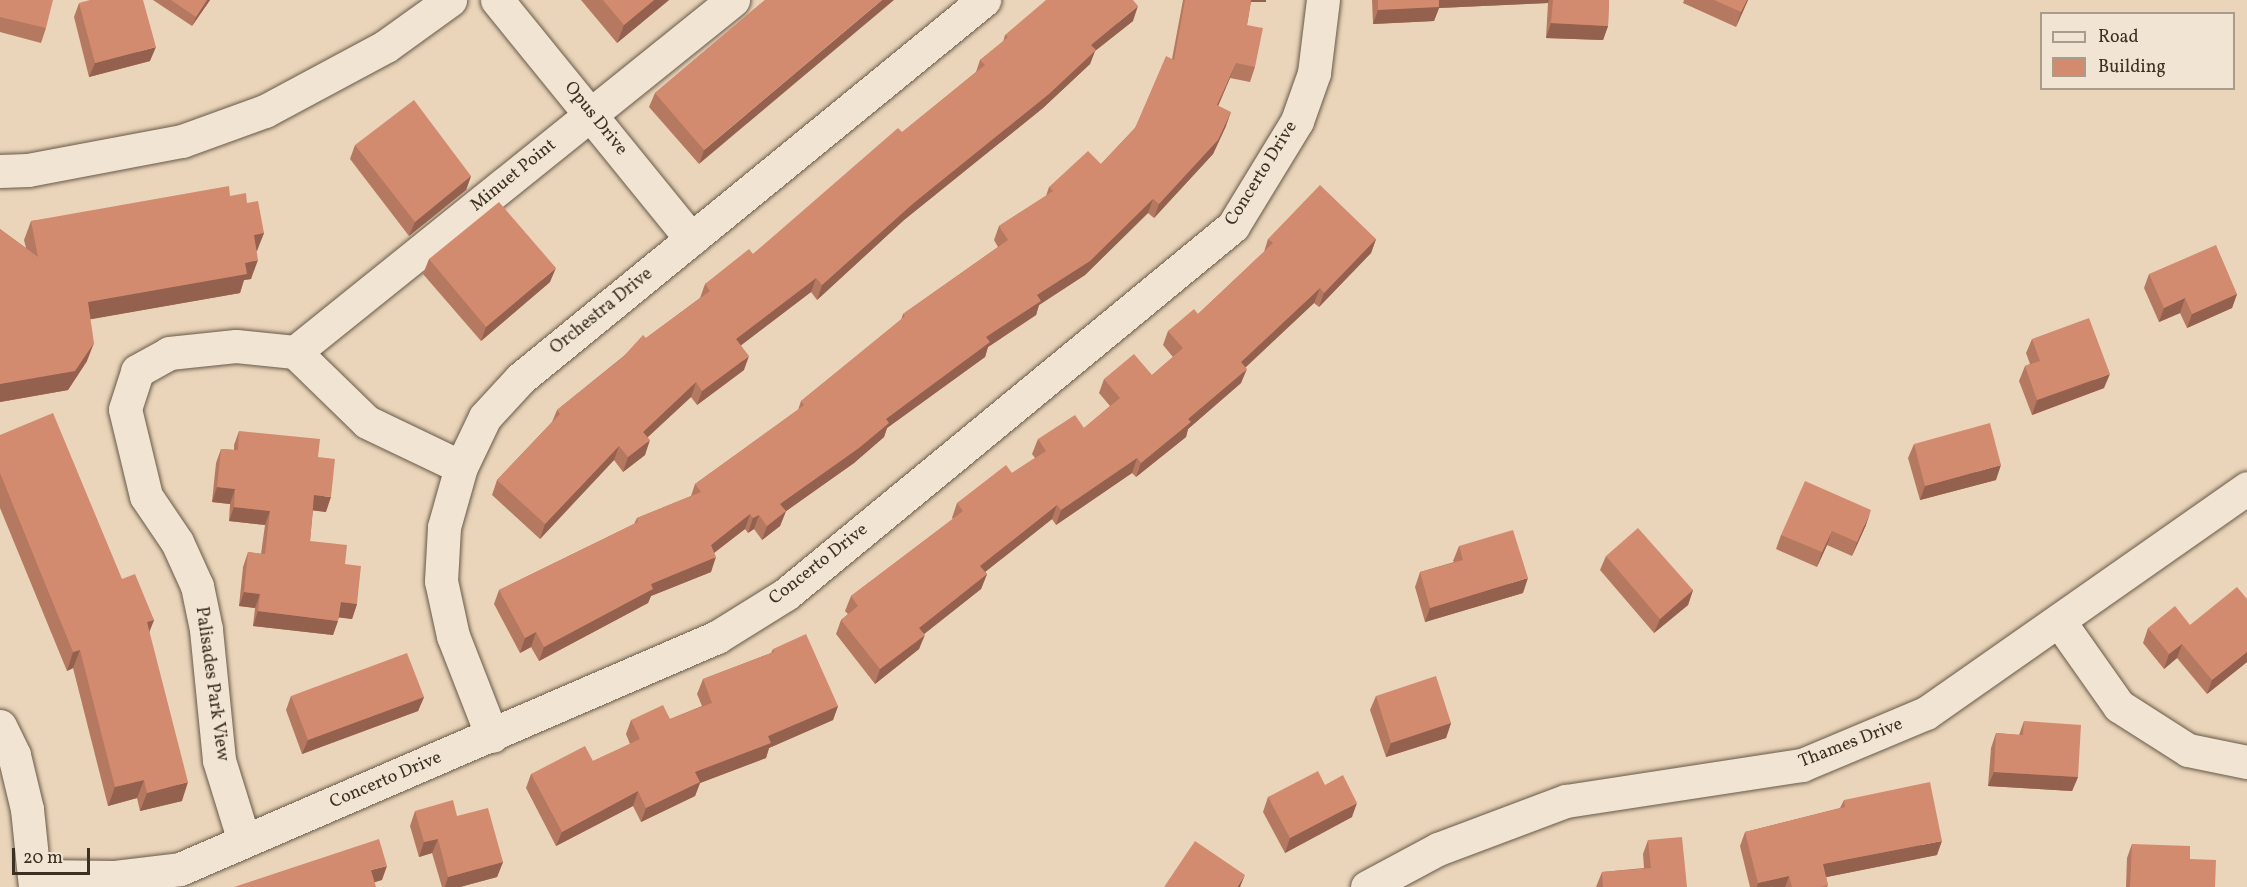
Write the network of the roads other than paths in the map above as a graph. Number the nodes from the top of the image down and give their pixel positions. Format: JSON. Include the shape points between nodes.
{"nodes":[{"id":1,"x":450,"y":0,"type":"edge"},
{"id":2,"x":497,"y":0,"type":"edge"},
{"id":3,"x":733,"y":0,"type":"edge"},
{"id":4,"x":984,"y":0,"type":"edge"},
{"id":5,"x":1323,"y":0,"type":"edge"},
{"id":6,"x":591,"y":113,"type":"junction"},
{"id":7,"x":0,"y":171,"type":"edge"},
{"id":8,"x":691,"y":239,"type":"junction"},
{"id":9,"x":295,"y":352,"type":"junction"},
{"id":10,"x":461,"y":467,"type":"junction"},
{"id":11,"x":2247,"y":488,"type":"edge"},
{"id":12,"x":2059,"y":621,"type":"junction"},
{"id":13,"x":0,"y":726,"type":"edge"},
{"id":14,"x":492,"y":736,"type":"junction"},
{"id":15,"x":2247,"y":762,"type":"edge"},
{"id":16,"x":244,"y":842,"type":"junction"},
{"id":17,"x":35,"y":881,"type":"edge"},
{"id":18,"x":1367,"y":887,"type":"edge"}],
"edges":[{"from":1,"to":7,"type":"street","via":[[386,46],[265,111],[182,141],[28,170]]},
{"from":2,"to":6,"type":"street","name":"Opus Drive"},
{"from":3,"to":6,"type":"street","name":"Minuet Point"},
{"from":4,"to":8,"type":"street","name":"Orchestra Drive"},
{"from":5,"to":14,"type":"street","name":"Concerto Drive","via":[[1314,73],[1297,121],[1233,226],[786,594],[717,637]]},
{"from":6,"to":8,"type":"street","name":"Opus Drive"},
{"from":6,"to":9,"type":"street","name":"Minuet Point"},
{"from":8,"to":10,"type":"street","name":"Orchestra Drive","via":[[521,378],[485,417]]},
{"from":9,"to":10,"type":"street","via":[[368,422]]},
{"from":9,"to":16,"type":"street","name":"Palisades Park View","via":[[236,346],[169,353],[137,370],[125,409],[146,495],[177,542],[197,586],[206,629],[219,760]]},
{"from":10,"to":14,"type":"street","name":"Orchestra Drive","via":[[444,527],[441,581],[453,636]]},
{"from":11,"to":12,"type":"street","name":"Thames Drive"},
{"from":12,"to":15,"type":"street","via":[[2120,706],[2188,750]]},
{"from":12,"to":18,"type":"street","name":"Thames Drive","via":[[1926,713],[1802,765],[1566,801],[1438,849]]},
{"from":13,"to":17,"type":"street","via":[[14,755],[27,809]]},
{"from":14,"to":16,"type":"street","name":"Concerto Drive"},
{"from":16,"to":17,"type":"street","name":"Concerto Drive","via":[[180,868],[116,877]]}]}
